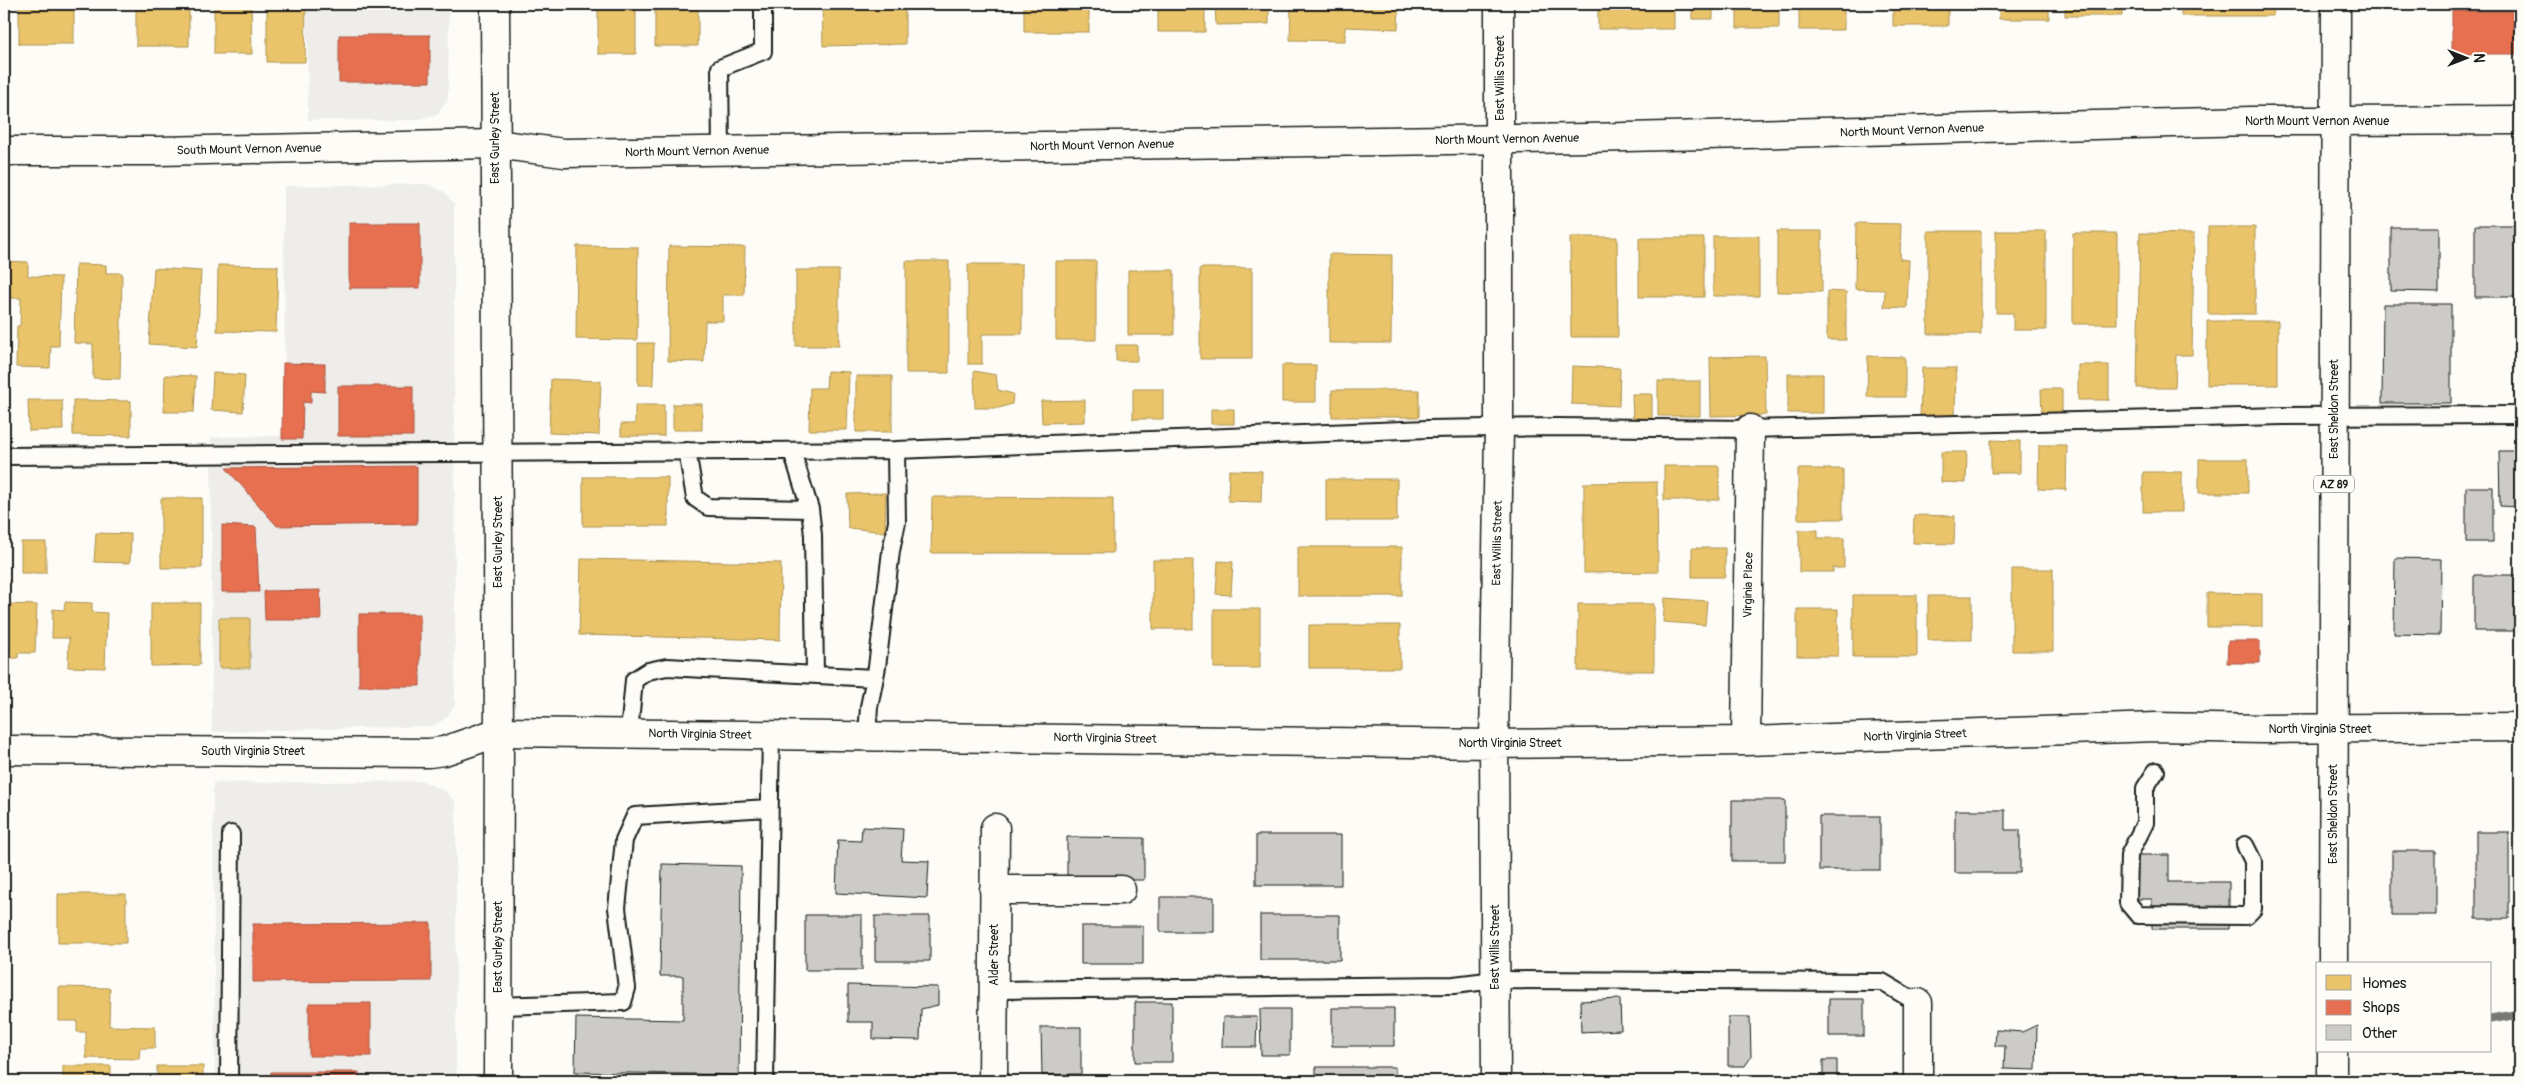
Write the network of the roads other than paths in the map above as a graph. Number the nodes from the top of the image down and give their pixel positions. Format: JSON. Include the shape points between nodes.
{"nodes":[{"id":1,"x":495,"y":4,"type":"edge"},
{"id":2,"x":763,"y":4,"type":"edge"},
{"id":3,"x":1499,"y":4,"type":"edge"},
{"id":4,"x":2336,"y":4,"type":"edge"},
{"id":5,"x":2520,"y":120,"type":"edge"},
{"id":6,"x":2336,"y":121,"type":"junction"},
{"id":7,"x":1500,"y":140,"type":"junction"},
{"id":8,"x":495,"y":144,"type":"junction"},
{"id":9,"x":721,"y":151,"type":"junction"},
{"id":10,"x":4,"y":152,"type":"edge"},
{"id":11,"x":2520,"y":415,"type":"edge"},
{"id":12,"x":2334,"y":416,"type":"junction"},
{"id":13,"x":1499,"y":428,"type":"junction"},
{"id":14,"x":1750,"y":429,"type":"junction"},
{"id":15,"x":896,"y":450,"type":"junction"},
{"id":16,"x":687,"y":451,"type":"junction"},
{"id":17,"x":792,"y":451,"type":"junction"},
{"id":18,"x":497,"y":452,"type":"junction"},
{"id":19,"x":4,"y":456,"type":"edge"},
{"id":20,"x":810,"y":509,"type":"junction"},
{"id":21,"x":815,"y":675,"type":"junction"},
{"id":22,"x":874,"y":678,"type":"junction"},
{"id":23,"x":2520,"y":727,"type":"edge"},
{"id":24,"x":2333,"y":729,"type":"junction"},
{"id":25,"x":499,"y":732,"type":"junction"},
{"id":26,"x":629,"y":733,"type":"junction"},
{"id":27,"x":771,"y":734,"type":"junction"},
{"id":28,"x":867,"y":735,"type":"junction"},
{"id":29,"x":1746,"y":740,"type":"junction"},
{"id":30,"x":1494,"y":744,"type":"junction"},
{"id":31,"x":4,"y":750,"type":"edge"},
{"id":32,"x":2156,"y":771,"type":"dead end"},
{"id":33,"x":769,"y":808,"type":"junction"},
{"id":34,"x":995,"y":828,"type":"dead end"},
{"id":35,"x":231,"y":834,"type":"dead end"},
{"id":36,"x":2245,"y":845,"type":"dead end"},
{"id":37,"x":994,"y":890,"type":"junction"},
{"id":38,"x":1121,"y":890,"type":"dead end"},
{"id":39,"x":2333,"y":962,"type":"edge"},
{"id":40,"x":1496,"y":980,"type":"junction"},
{"id":41,"x":994,"y":990,"type":"junction"},
{"id":42,"x":1918,"y":1003,"type":"joint"},
{"id":43,"x":498,"y":1006,"type":"junction"},
{"id":44,"x":2332,"y":1052,"type":"edge"},
{"id":45,"x":229,"y":1081,"type":"edge"},
{"id":46,"x":498,"y":1081,"type":"edge"},
{"id":47,"x":765,"y":1081,"type":"edge"},
{"id":48,"x":993,"y":1081,"type":"edge"},
{"id":49,"x":1496,"y":1081,"type":"edge"},
{"id":50,"x":1918,"y":1081,"type":"edge"},
{"id":51,"x":2332,"y":1081,"type":"edge"}],
"edges":[{"from":1,"to":8,"type":"street","name":"East Gurley Street"},
{"from":2,"to":9,"type":"lane","via":[[762,51],[720,68]]},
{"from":3,"to":7,"type":"street","name":"East Willis Street"},
{"from":4,"to":6,"type":"street","name":"East Sheldon Street","number":"AZ 89"},
{"from":5,"to":6,"type":"street","name":"North Mount Vernon Avenue"},
{"from":6,"to":7,"type":"street","name":"North Mount Vernon Avenue"},
{"from":6,"to":12,"type":"street","name":"East Sheldon Street","number":"AZ 89"},
{"from":7,"to":9,"type":"street","name":"North Mount Vernon Avenue"},
{"from":7,"to":13,"type":"street","name":"East Willis Street"},
{"from":8,"to":9,"type":"street","name":"North Mount Vernon Avenue","via":[[564,153]]},
{"from":8,"to":10,"type":"street","name":"South Mount Vernon Avenue"},
{"from":8,"to":18,"type":"street","name":"East Gurley Street"},
{"from":11,"to":12,"type":"lane"},
{"from":12,"to":14,"type":"lane"},
{"from":12,"to":24,"type":"street","name":"East Sheldon Street","number":"AZ 89"},
{"from":13,"to":14,"type":"lane"},
{"from":13,"to":15,"type":"lane"},
{"from":13,"to":30,"type":"street","name":"East Willis Street"},
{"from":14,"to":29,"type":"street","name":"Virginia Place"},
{"from":15,"to":17,"type":"lane"},
{"from":15,"to":22,"type":"lane","via":[[897,522]]},
{"from":16,"to":17,"type":"lane"},
{"from":16,"to":18,"type":"lane"},
{"from":16,"to":20,"type":"lane","via":[[695,498],[708,507]]},
{"from":17,"to":20,"type":"lane"},
{"from":18,"to":19,"type":"lane"},
{"from":18,"to":25,"type":"street","name":"East Gurley Street"},
{"from":20,"to":21,"type":"lane"},
{"from":21,"to":22,"type":"lane"},
{"from":21,"to":26,"type":"lane","via":[[667,667],[648,672],[634,680]]},
{"from":22,"to":28,"type":"lane"},
{"from":23,"to":24,"type":"street","name":"North Virginia Street"},
{"from":24,"to":29,"type":"street","name":"North Virginia Street","via":[[2156,727]]},
{"from":24,"to":39,"type":"street","name":"East Sheldon Street","number":"AZ 89"},
{"from":25,"to":26,"type":"street","name":"North Virginia Street"},
{"from":25,"to":31,"type":"street","name":"South Virginia Street","via":[[444,751],[429,752]]},
{"from":25,"to":43,"type":"street","name":"East Gurley Street"},
{"from":26,"to":27,"type":"street","name":"North Virginia Street"},
{"from":27,"to":28,"type":"street","name":"North Virginia Street"},
{"from":27,"to":33,"type":"lane"},
{"from":28,"to":30,"type":"street","name":"North Virginia Street"},
{"from":29,"to":30,"type":"street","name":"North Virginia Street"},
{"from":30,"to":40,"type":"street","name":"East Willis Street"},
{"from":32,"to":36,"type":"lane","via":[[2145,788],[2145,823],[2129,855],[2128,903],[2138,915],[2246,916],[2253,909],[2253,861]]},
{"from":33,"to":43,"type":"lane","via":[[635,816],[624,840],[617,908],[627,988],[623,1002]]},
{"from":33,"to":47,"type":"lane"},
{"from":34,"to":37,"type":"street","name":"Alder Street"},
{"from":35,"to":45,"type":"lane"},
{"from":37,"to":38,"type":"street"},
{"from":37,"to":41,"type":"street","name":"Alder Street"},
{"from":40,"to":41,"type":"lane","via":[[1454,985]]},
{"from":40,"to":42,"type":"lane","via":[[1882,982]]},
{"from":40,"to":49,"type":"street","name":"East Willis Street"},
{"from":41,"to":48,"type":"street","name":"Alder Street"},
{"from":42,"to":50,"type":"street"},
{"from":43,"to":46,"type":"street","name":"East Gurley Street"},
{"from":44,"to":51,"type":"street"}]}
